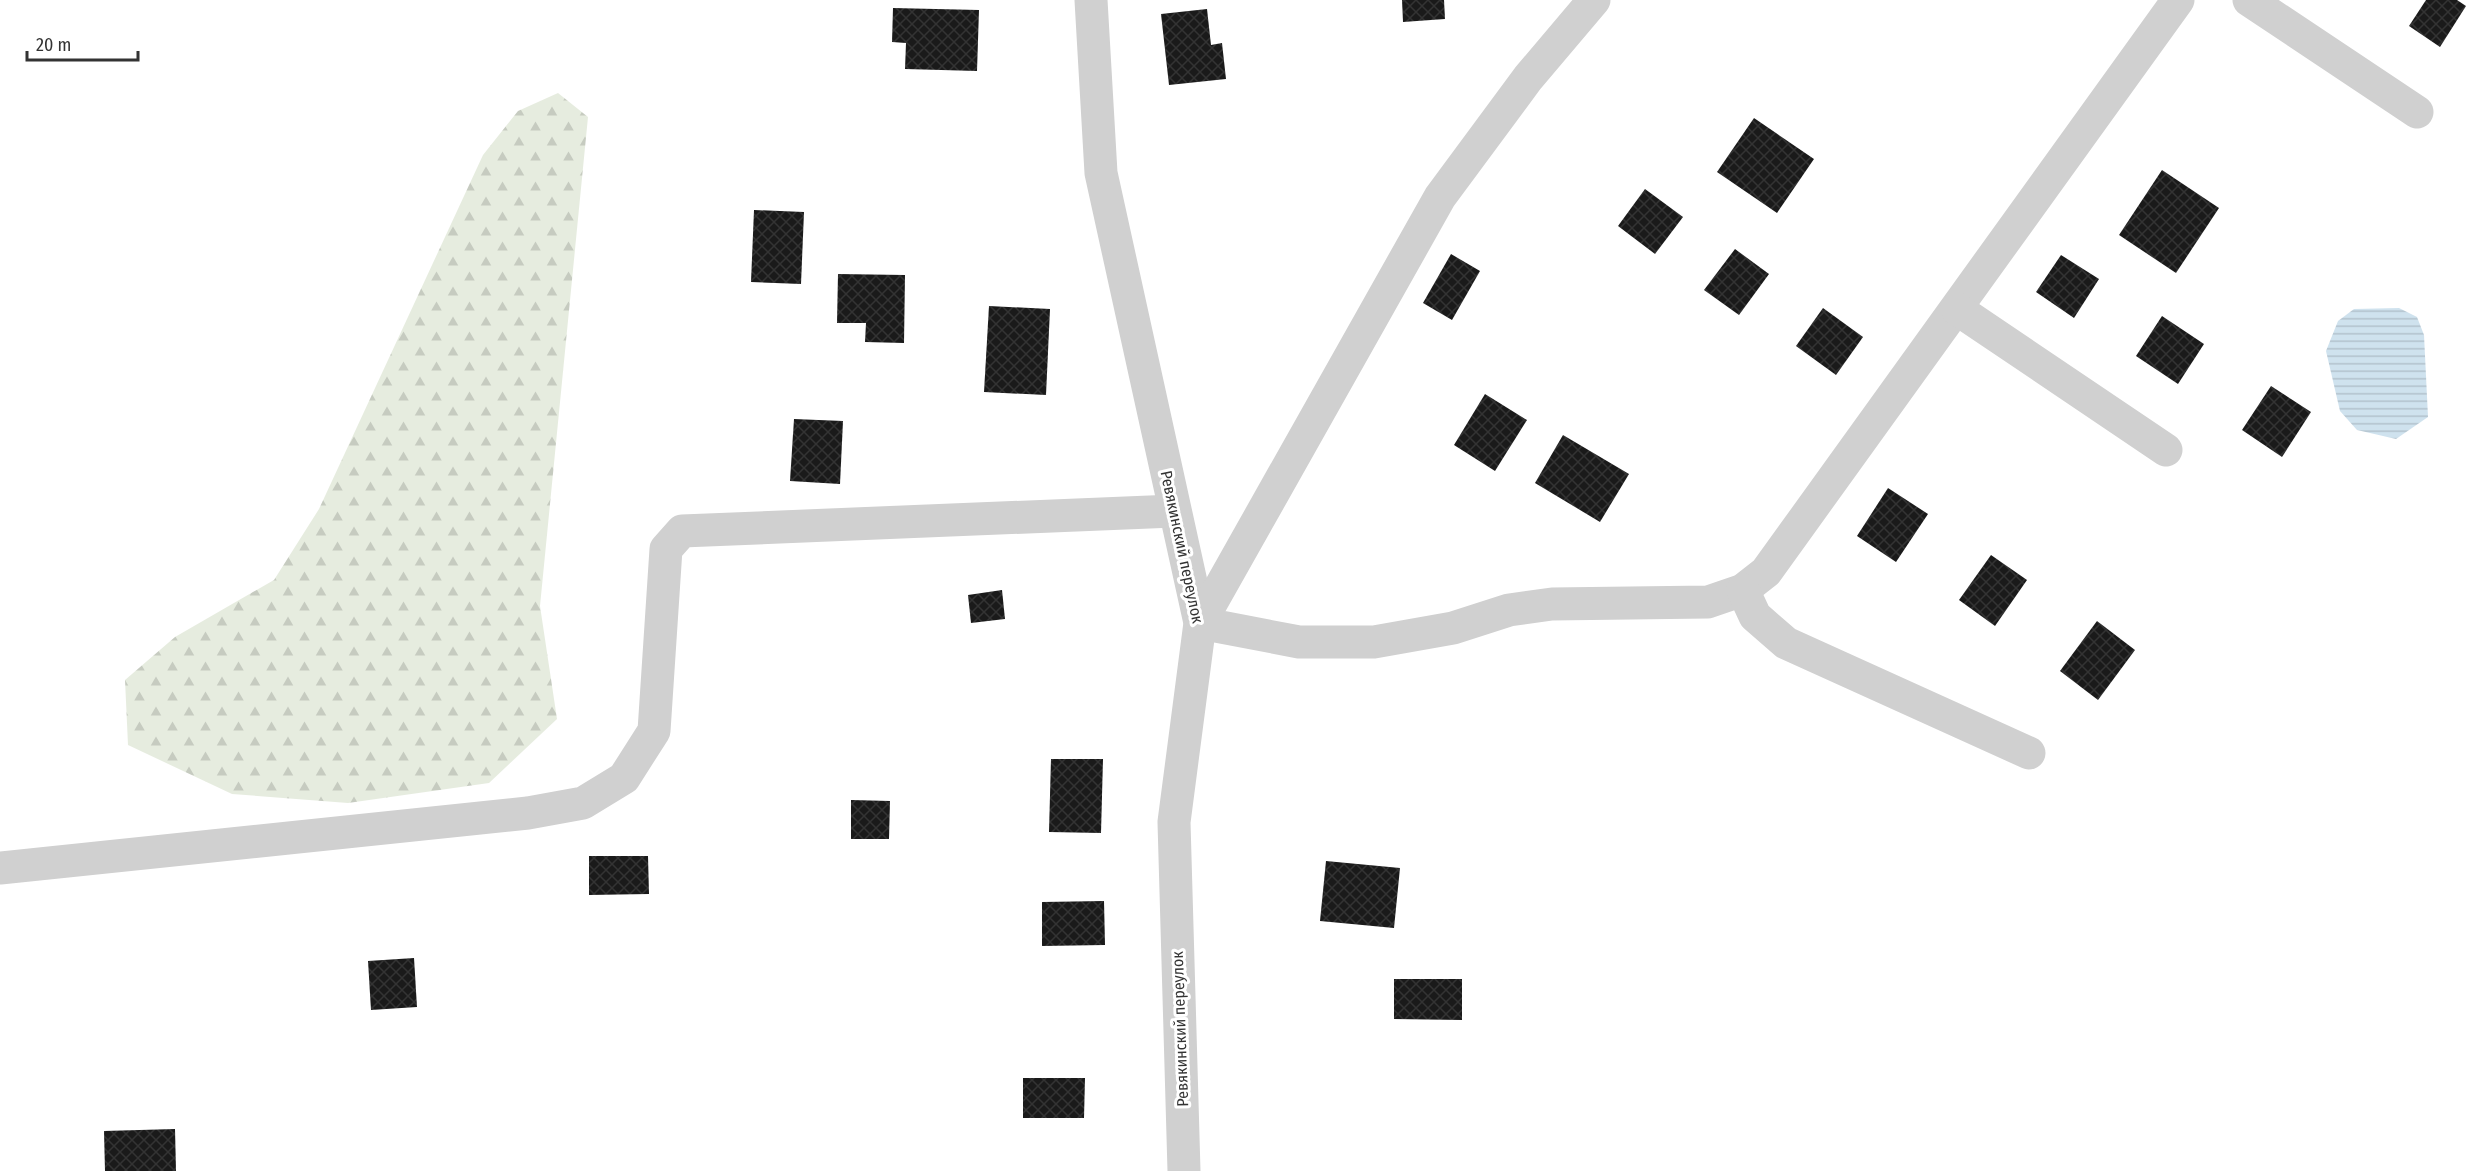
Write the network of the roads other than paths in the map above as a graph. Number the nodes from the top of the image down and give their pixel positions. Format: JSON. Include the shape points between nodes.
{"nodes":[{"id":1,"x":1090,"y":0,"type":"edge"},
{"id":2,"x":1594,"y":0,"type":"edge"},
{"id":3,"x":2178,"y":0,"type":"edge"},
{"id":4,"x":2249,"y":0,"type":"edge"},
{"id":5,"x":2417,"y":112,"type":"dead end"},
{"id":6,"x":1957,"y":309,"type":"junction"},
{"id":7,"x":2166,"y":450,"type":"dead end"},
{"id":8,"x":1174,"y":511,"type":"junction"},
{"id":9,"x":1743,"y":590,"type":"junction"},
{"id":10,"x":1200,"y":623,"type":"junction"},
{"id":11,"x":2029,"y":753,"type":"dead end"},
{"id":12,"x":0,"y":868,"type":"edge"},
{"id":13,"x":1184,"y":1171,"type":"edge"}],
"edges":[{"from":1,"to":8,"type":"street","name":"Ревякинский переулок","via":[[1101,173]]},
{"from":2,"to":10,"type":"street","via":[[1528,78],[1440,196]]},
{"from":3,"to":6,"type":"street"},
{"from":4,"to":5,"type":"street"},
{"from":6,"to":7,"type":"street"},
{"from":6,"to":9,"type":"street","via":[[1767,572]]},
{"from":8,"to":10,"type":"street","name":"Ревякинский переулок"},
{"from":8,"to":12,"type":"street","via":[[682,531],[666,549],[654,731],[624,778],[583,803],[516,814]]},
{"from":9,"to":10,"type":"street","via":[[1708,602],[1552,604],[1509,610],[1453,628],[1374,642],[1299,642]]},
{"from":9,"to":11,"type":"street","via":[[1755,616],[1786,643]]},
{"from":10,"to":13,"type":"street","name":"Ревякинский переулок","via":[[1174,822]]}]}
